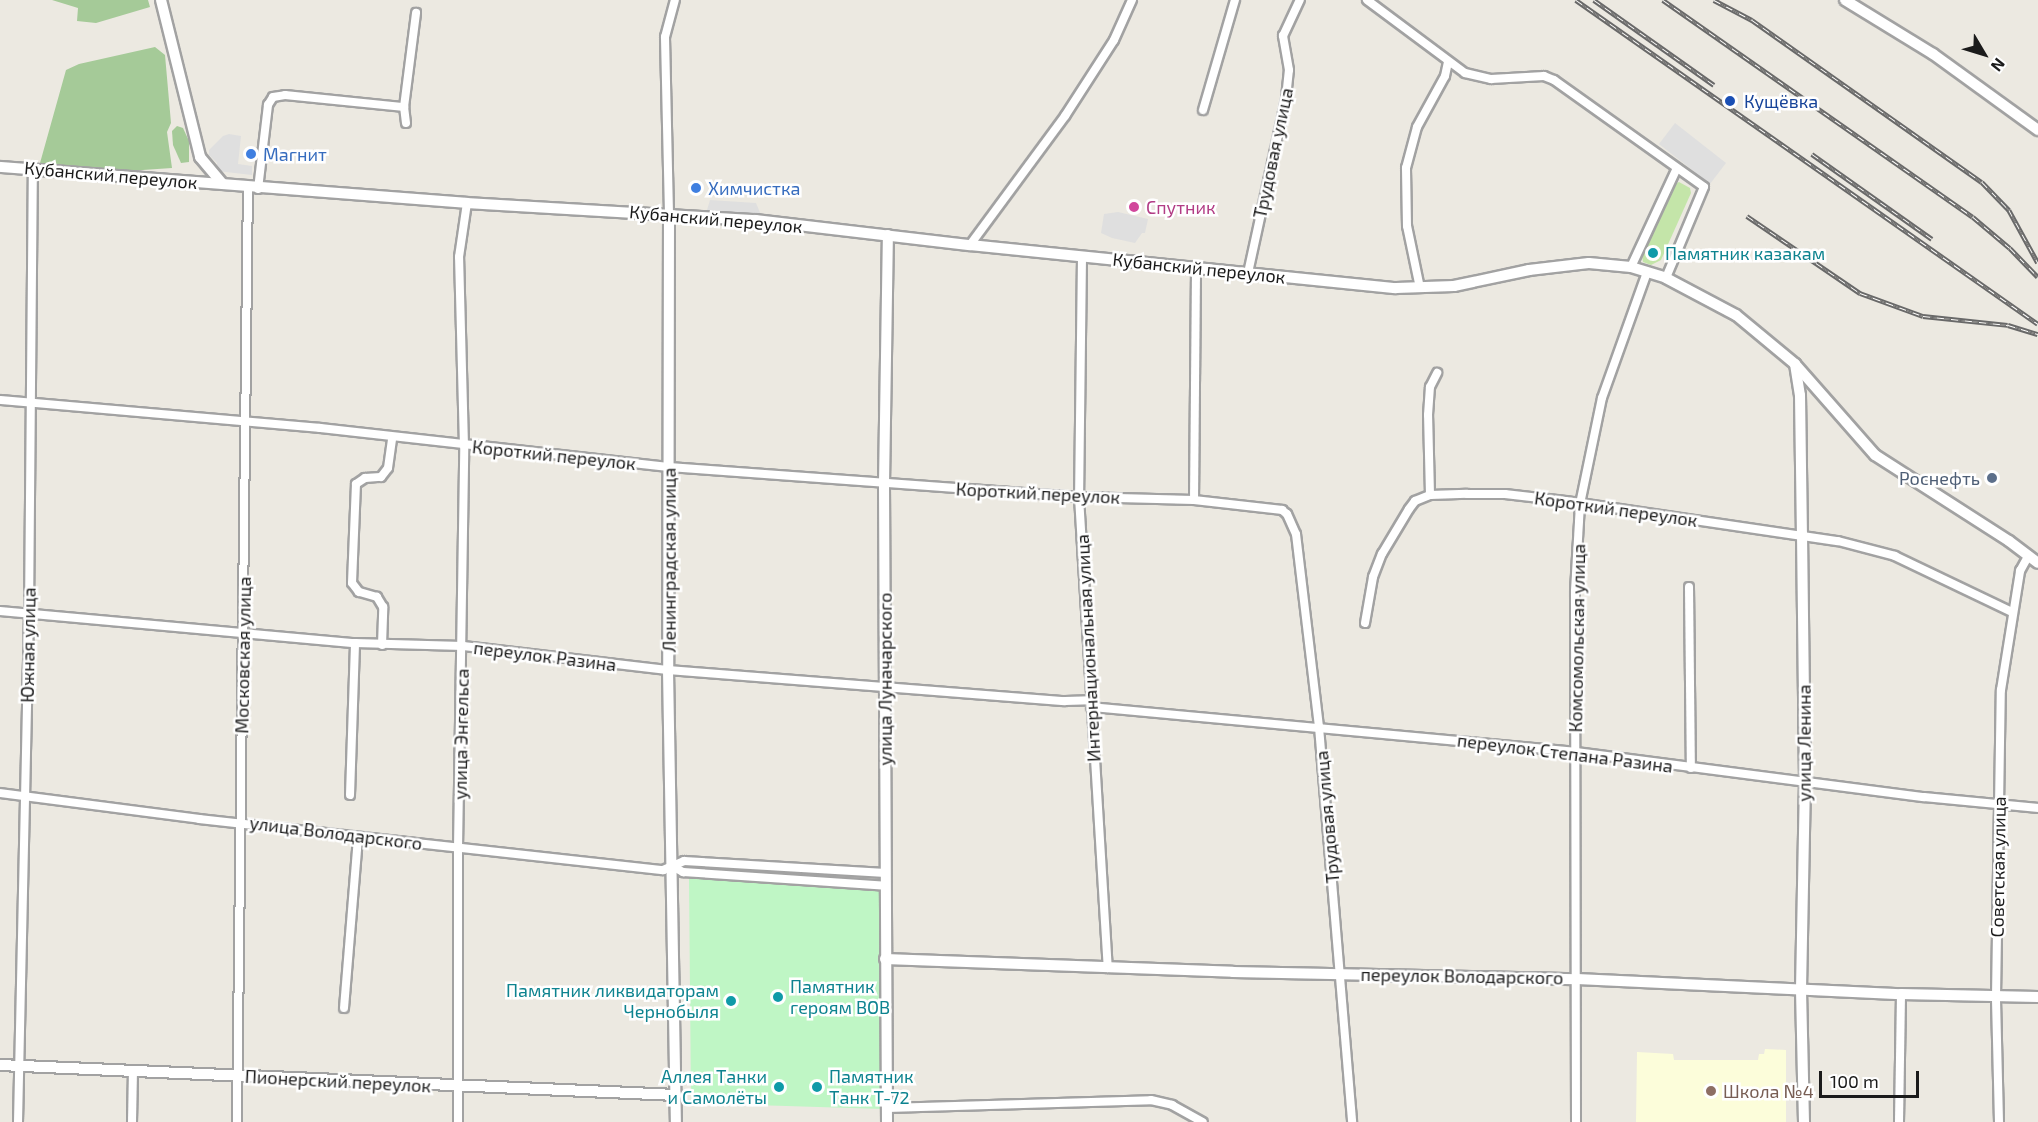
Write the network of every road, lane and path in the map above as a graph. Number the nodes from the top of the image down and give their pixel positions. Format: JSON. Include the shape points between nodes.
{"nodes":[{"id":1,"x":162,"y":0,"type":"edge"},
{"id":2,"x":675,"y":0,"type":"edge"},
{"id":3,"x":1132,"y":0,"type":"edge"},
{"id":4,"x":1235,"y":0,"type":"edge"},
{"id":5,"x":1300,"y":0,"type":"edge"},
{"id":6,"x":1367,"y":0,"type":"edge"},
{"id":7,"x":1845,"y":0,"type":"edge"},
{"id":8,"x":416,"y":13,"type":"dead end"},
{"id":9,"x":1448,"y":62,"type":"junction"},
{"id":10,"x":404,"y":107,"type":"junction"},
{"id":11,"x":1203,"y":110,"type":"dead end"},
{"id":12,"x":405,"y":123,"type":"dead end"},
{"id":13,"x":2038,"y":130,"type":"edge"},
{"id":14,"x":0,"y":167,"type":"edge"},
{"id":15,"x":1677,"y":168,"type":"junction"},
{"id":16,"x":33,"y":169,"type":"junction"},
{"id":17,"x":223,"y":184,"type":"junction"},
{"id":18,"x":253,"y":188,"type":"junction"},
{"id":19,"x":467,"y":203,"type":"junction"},
{"id":20,"x":669,"y":214,"type":"junction"},
{"id":21,"x":888,"y":235,"type":"junction"},
{"id":22,"x":970,"y":245,"type":"junction"},
{"id":23,"x":1083,"y":257,"type":"junction"},
{"id":24,"x":1631,"y":267,"type":"junction"},
{"id":25,"x":1196,"y":268,"type":"junction"},
{"id":26,"x":1647,"y":272,"type":"junction"},
{"id":27,"x":1248,"y":273,"type":"junction"},
{"id":28,"x":1666,"y":278,"type":"junction"},
{"id":29,"x":1420,"y":288,"type":"junction"},
{"id":30,"x":1795,"y":364,"type":"junction"},
{"id":31,"x":1437,"y":373,"type":"dead end"},
{"id":32,"x":0,"y":400,"type":"edge"},
{"id":33,"x":29,"y":403,"type":"junction"},
{"id":34,"x":245,"y":423,"type":"junction"},
{"id":35,"x":392,"y":438,"type":"junction"},
{"id":36,"x":464,"y":446,"type":"junction"},
{"id":37,"x":669,"y":466,"type":"junction"},
{"id":38,"x":884,"y":484,"type":"junction"},
{"id":39,"x":1430,"y":495,"type":"junction"},
{"id":40,"x":1079,"y":497,"type":"junction"},
{"id":41,"x":1194,"y":500,"type":"junction"},
{"id":42,"x":1580,"y":504,"type":"junction"},
{"id":43,"x":1287,"y":514,"type":"joint"},
{"id":44,"x":1802,"y":534,"type":"junction"},
{"id":45,"x":2034,"y":559,"type":"edge"},
{"id":46,"x":1689,"y":587,"type":"dead end"},
{"id":47,"x":0,"y":610,"type":"edge"},
{"id":48,"x":2012,"y":612,"type":"junction"},
{"id":49,"x":29,"y":613,"type":"junction"},
{"id":50,"x":1365,"y":623,"type":"dead end"},
{"id":51,"x":243,"y":633,"type":"junction"},
{"id":52,"x":355,"y":643,"type":"junction"},
{"id":53,"x":382,"y":645,"type":"junction"},
{"id":54,"x":463,"y":646,"type":"junction"},
{"id":55,"x":668,"y":670,"type":"junction"},
{"id":56,"x":884,"y":687,"type":"junction"},
{"id":57,"x":1090,"y":704,"type":"junction"},
{"id":58,"x":1319,"y":727,"type":"junction"},
{"id":59,"x":1576,"y":752,"type":"junction"},
{"id":60,"x":1691,"y":768,"type":"junction"},
{"id":61,"x":1805,"y":781,"type":"junction"},
{"id":62,"x":0,"y":793,"type":"edge"},
{"id":63,"x":24,"y":795,"type":"junction"},
{"id":64,"x":350,"y":795,"type":"dead end"},
{"id":65,"x":1999,"y":804,"type":"junction"},
{"id":66,"x":2038,"y":808,"type":"edge"},
{"id":67,"x":241,"y":822,"type":"junction"},
{"id":68,"x":358,"y":837,"type":"junction"},
{"id":69,"x":458,"y":848,"type":"junction"},
{"id":70,"x":672,"y":866,"type":"junction"},
{"id":71,"x":886,"y":873,"type":"junction"},
{"id":72,"x":886,"y":886,"type":"junction"},
{"id":73,"x":885,"y":959,"type":"junction"},
{"id":74,"x":1108,"y":968,"type":"junction"},
{"id":75,"x":1340,"y":973,"type":"junction"},
{"id":76,"x":1577,"y":979,"type":"junction"},
{"id":77,"x":1801,"y":990,"type":"junction"},
{"id":78,"x":1900,"y":994,"type":"junction"},
{"id":79,"x":1996,"y":996,"type":"junction"},
{"id":80,"x":2038,"y":998,"type":"edge"},
{"id":81,"x":344,"y":1008,"type":"dead end"},
{"id":82,"x":0,"y":1065,"type":"edge"},
{"id":83,"x":20,"y":1065,"type":"junction"},
{"id":84,"x":133,"y":1070,"type":"junction"},
{"id":85,"x":237,"y":1076,"type":"junction"},
{"id":86,"x":459,"y":1087,"type":"junction"},
{"id":87,"x":676,"y":1095,"type":"junction"},
{"id":88,"x":886,"y":1108,"type":"junction"},
{"id":89,"x":18,"y":1122,"type":"edge"},
{"id":90,"x":132,"y":1122,"type":"edge"},
{"id":91,"x":237,"y":1122,"type":"edge"},
{"id":92,"x":458,"y":1122,"type":"edge"},
{"id":93,"x":676,"y":1122,"type":"edge"},
{"id":94,"x":887,"y":1122,"type":"edge"},
{"id":95,"x":1203,"y":1122,"type":"edge"},
{"id":96,"x":1352,"y":1122,"type":"edge"},
{"id":97,"x":1576,"y":1122,"type":"edge"},
{"id":98,"x":1804,"y":1122,"type":"edge"},
{"id":99,"x":1899,"y":1122,"type":"edge"},
{"id":100,"x":1998,"y":1122,"type":"edge"}],
"edges":[{"from":1,"to":17,"type":"street","name":"Кубанский переулок","via":[[200,157]]},
{"from":2,"to":20,"type":"street","name":"Ленинградская улица","via":[[665,36]]},
{"from":3,"to":22,"type":"street","via":[[1114,40],[1065,116]]},
{"from":4,"to":11,"type":"street"},
{"from":5,"to":27,"type":"street","name":"Трудовая улица","via":[[1283,36],[1290,70],[1286,98]]},
{"from":6,"to":9,"type":"street"},
{"from":7,"to":13,"type":"street","via":[[1933,54]]},
{"from":8,"to":10,"type":"street"},
{"from":9,"to":15,"type":"street","via":[[1477,77],[1544,76],[1554,80]]},
{"from":9,"to":29,"type":"street","via":[[1445,76],[1418,127],[1406,168],[1407,226]]},
{"from":10,"to":12,"type":"street"},
{"from":10,"to":18,"type":"street","via":[[273,97],[268,105]]},
{"from":14,"to":16,"type":"street","name":"Кубанский переулок"},
{"from":15,"to":24,"type":"street"},
{"from":15,"to":28,"type":"street","via":[[1704,187]]},
{"from":16,"to":17,"type":"street","name":"Кубанский переулок"},
{"from":16,"to":33,"type":"street","name":"Южная улица"},
{"from":17,"to":18,"type":"street","name":"Кубанский переулок"},
{"from":18,"to":19,"type":"street","name":"Кубанский переулок"},
{"from":18,"to":34,"type":"street","name":"Московская улица"},
{"from":19,"to":20,"type":"street","name":"Кубанский переулок"},
{"from":19,"to":36,"type":"street","name":"улица Энгельса","via":[[459,257]]},
{"from":20,"to":21,"type":"street","name":"Кубанский переулок"},
{"from":20,"to":37,"type":"street","name":"Ленинградская улица"},
{"from":21,"to":22,"type":"street","name":"Кубанский переулок"},
{"from":21,"to":38,"type":"street","name":"улица Луначарского"},
{"from":22,"to":23,"type":"street","name":"Кубанский переулок"},
{"from":23,"to":25,"type":"street","name":"Кубанский переулок"},
{"from":23,"to":40,"type":"street","name":"Интернациональная улица"},
{"from":24,"to":26,"type":"street","name":"Кубанский переулок"},
{"from":24,"to":29,"type":"street","name":"Кубанский переулок","via":[[1589,263]]},
{"from":25,"to":27,"type":"street","name":"Кубанский переулок"},
{"from":25,"to":41,"type":"street"},
{"from":26,"to":28,"type":"street","name":"Кубанский переулок"},
{"from":26,"to":42,"type":"street","name":"Комсомольская улица","via":[[1602,398]]},
{"from":27,"to":29,"type":"street","name":"Кубанский переулок"},
{"from":28,"to":30,"type":"street","name":"Кубанский переулок","via":[[1736,315]]},
{"from":30,"to":44,"type":"street","name":"улица Ленина","via":[[1800,396]]},
{"from":30,"to":45,"type":"street","name":"Кубанский переулок","via":[[1875,455]]},
{"from":31,"to":39,"type":"street","via":[[1430,387],[1428,415]]},
{"from":32,"to":33,"type":"street","name":"Короткий переулок"},
{"from":33,"to":34,"type":"street","name":"Короткий переулок"},
{"from":33,"to":49,"type":"street","name":"Южная улица"},
{"from":34,"to":35,"type":"street","name":"Короткий переулок"},
{"from":34,"to":51,"type":"street","name":"Московская улица"},
{"from":35,"to":36,"type":"street","name":"Короткий переулок"},
{"from":35,"to":53,"type":"street","via":[[388,468],[381,477],[365,478],[356,484],[352,583],[359,592],[377,597],[383,608]]},
{"from":36,"to":37,"type":"street","name":"Короткий переулок"},
{"from":36,"to":54,"type":"street","name":"улица Энгельса"},
{"from":37,"to":38,"type":"street","name":"Короткий переулок"},
{"from":37,"to":55,"type":"street","name":"Ленинградская улица"},
{"from":38,"to":40,"type":"street","name":"Короткий переулок"},
{"from":38,"to":56,"type":"street","name":"улица Луначарского"},
{"from":39,"to":42,"type":"street","name":"Короткий переулок","via":[[1505,494]]},
{"from":39,"to":50,"type":"street","via":[[1415,501],[1382,554],[1373,577]]},
{"from":40,"to":41,"type":"street","name":"Короткий переулок"},
{"from":40,"to":57,"type":"street","name":"Интернациональная улица"},
{"from":41,"to":43,"type":"street","name":"Короткий переулок","via":[[1282,510]]},
{"from":42,"to":44,"type":"street","name":"Короткий переулок"},
{"from":42,"to":59,"type":"street","name":"Комсомольская улица","via":[[1575,591]]},
{"from":43,"to":58,"type":"street","name":"Трудовая улица","via":[[1296,534]]},
{"from":44,"to":48,"type":"street","via":[[1895,556]]},
{"from":44,"to":61,"type":"street","name":"улица Ленина"},
{"from":45,"to":48,"type":"street","name":"Советская улица","via":[[2020,571]]},
{"from":46,"to":60,"type":"street"},
{"from":47,"to":49,"type":"street","name":"переулок Разина"},
{"from":48,"to":65,"type":"street","name":"Советская улица","via":[[2001,690]]},
{"from":49,"to":51,"type":"street","name":"переулок Разина"},
{"from":49,"to":63,"type":"street","name":"Южная улица"},
{"from":51,"to":52,"type":"street","name":"переулок Разина"},
{"from":51,"to":67,"type":"street","name":"Московская улица"},
{"from":52,"to":53,"type":"street","name":"переулок Разина"},
{"from":52,"to":64,"type":"street"},
{"from":53,"to":54,"type":"street","name":"переулок Разина"},
{"from":54,"to":55,"type":"street","name":"переулок Разина"},
{"from":54,"to":69,"type":"street","name":"улица Энгельса"},
{"from":55,"to":56,"type":"street","name":"переулок Разина"},
{"from":55,"to":70,"type":"street","name":"Ленинградская улица"},
{"from":56,"to":57,"type":"street","name":"переулок Разина"},
{"from":56,"to":71,"type":"street","name":"улица Луначарского"},
{"from":57,"to":58,"type":"street","name":"переулок Степана Разина"},
{"from":57,"to":74,"type":"street","name":"Интернациональная улица"},
{"from":58,"to":59,"type":"street","name":"переулок Степана Разина"},
{"from":58,"to":75,"type":"street","name":"Трудовая улица"},
{"from":59,"to":60,"type":"street","name":"переулок Степана Разина"},
{"from":59,"to":76,"type":"street","name":"Комсомольская улица"},
{"from":60,"to":61,"type":"street","name":"переулок Степана Разина"},
{"from":61,"to":65,"type":"street","name":"переулок Степана Разина"},
{"from":61,"to":77,"type":"street","name":"улица Ленина"},
{"from":62,"to":63,"type":"street","name":"улица Володарского"},
{"from":63,"to":67,"type":"street","name":"улица Володарского"},
{"from":63,"to":83,"type":"street","name":"Южная улица"},
{"from":65,"to":66,"type":"street","name":"переулок Степана Разина"},
{"from":65,"to":79,"type":"street","name":"Советская улица"},
{"from":67,"to":68,"type":"street","name":"улица Володарского"},
{"from":67,"to":85,"type":"street","name":"Московская улица"},
{"from":68,"to":69,"type":"street","name":"улица Володарского"},
{"from":68,"to":81,"type":"street"},
{"from":69,"to":70,"type":"street","name":"улица Володарского","via":[[663,870]]},
{"from":69,"to":86,"type":"street","name":"улица Энгельса"},
{"from":70,"to":71,"type":"street","name":"улица Володарского","via":[[684,861]]},
{"from":70,"to":72,"type":"street","name":"улица Володарского","via":[[683,872]]},
{"from":70,"to":87,"type":"street","name":"Ленинградская улица"},
{"from":71,"to":72,"type":"street","name":"улица Луначарского"},
{"from":72,"to":73,"type":"street","name":"улица Луначарского"},
{"from":73,"to":74,"type":"street","name":"переулок Володарского"},
{"from":73,"to":88,"type":"street","name":"улица Луначарского"},
{"from":74,"to":75,"type":"street","name":"переулок Володарского"},
{"from":75,"to":76,"type":"street","name":"переулок Володарского"},
{"from":75,"to":96,"type":"street","name":"Трудовая улица"},
{"from":76,"to":77,"type":"street","name":"переулок Володарского"},
{"from":76,"to":97,"type":"street","name":"Комсомольская улица"},
{"from":77,"to":78,"type":"street","name":"переулок Володарского"},
{"from":77,"to":98,"type":"street","name":"улица Ленина"},
{"from":78,"to":79,"type":"street","name":"переулок Володарского"},
{"from":78,"to":99,"type":"street"},
{"from":79,"to":80,"type":"street","name":"переулок Володарского"},
{"from":79,"to":100,"type":"street","name":"Советская улица"},
{"from":82,"to":83,"type":"street","name":"Пионерский переулок"},
{"from":83,"to":84,"type":"street","name":"Пионерский переулок"},
{"from":83,"to":89,"type":"street","name":"Южная улица"},
{"from":84,"to":85,"type":"street","name":"Пионерский переулок"},
{"from":84,"to":90,"type":"street"},
{"from":85,"to":86,"type":"street","name":"Пионерский переулок"},
{"from":85,"to":91,"type":"street","name":"Московская улица"},
{"from":86,"to":87,"type":"street","name":"Пионерский переулок"},
{"from":86,"to":92,"type":"street","name":"улица Энгельса"},
{"from":87,"to":93,"type":"street","name":"Ленинградская улица"},
{"from":88,"to":94,"type":"street","name":"улица Луначарского"},
{"from":88,"to":95,"type":"street","via":[[1151,1100],[1172,1105]]}]}
